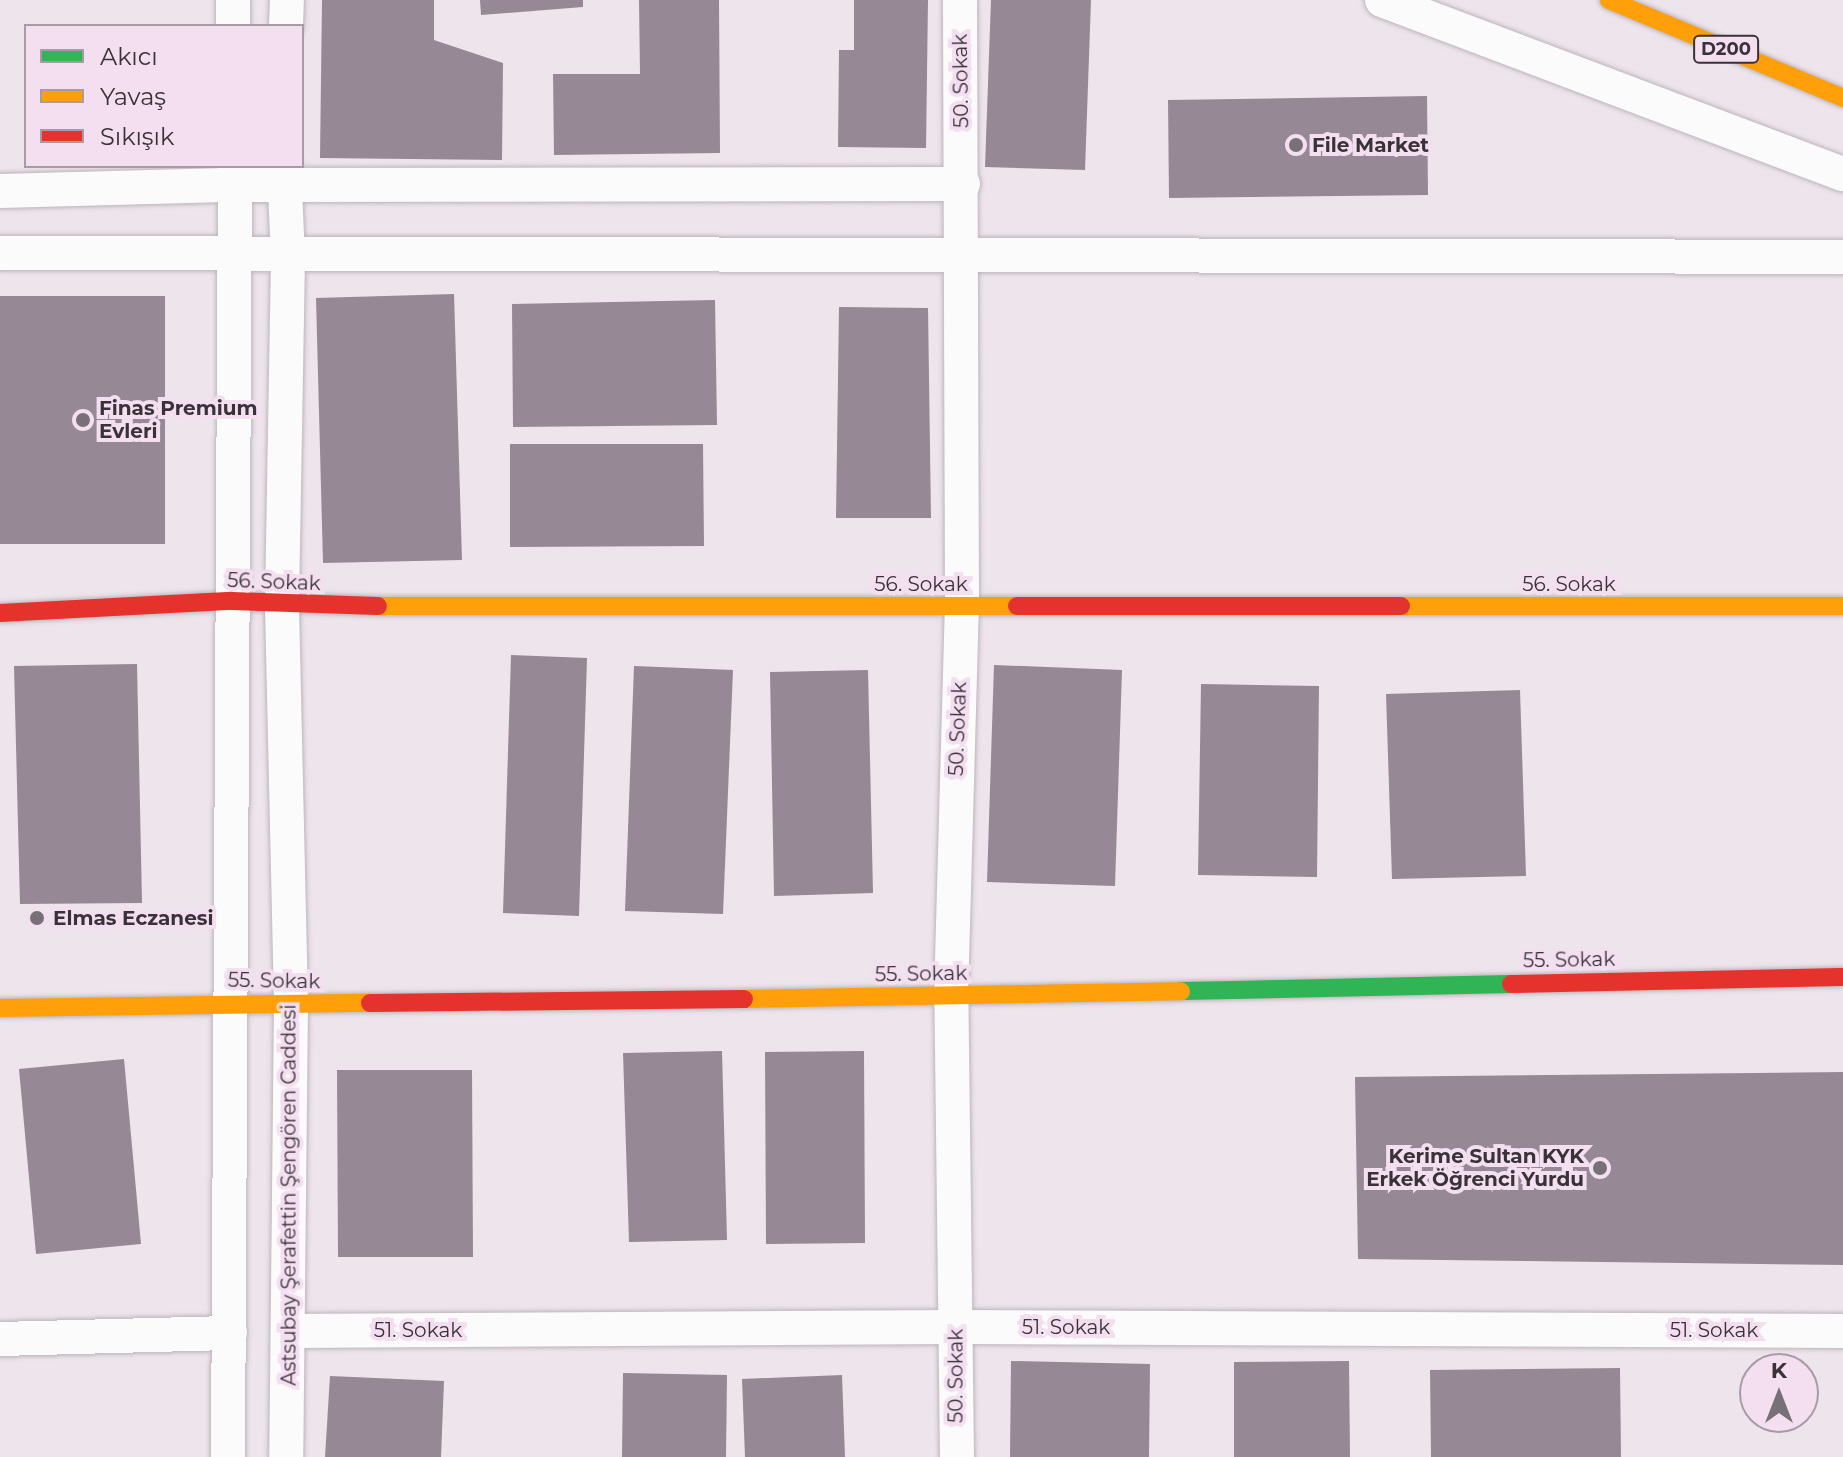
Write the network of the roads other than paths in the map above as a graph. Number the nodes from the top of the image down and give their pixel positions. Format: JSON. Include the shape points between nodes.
{"nodes":[{"id":1,"x":233,"y":0,"type":"edge"},
{"id":2,"x":287,"y":0,"type":"edge"},
{"id":3,"x":960,"y":0,"type":"edge"},
{"id":4,"x":1382,"y":0,"type":"edge"},
{"id":5,"x":1609,"y":0,"type":"edge"},
{"id":6,"x":233,"y":24,"type":"edge"},
{"id":7,"x":286,"y":24,"type":"edge"},
{"id":8,"x":1843,"y":98,"type":"edge"},
{"id":9,"x":1843,"y":174,"type":"edge"},
{"id":10,"x":235,"y":175,"type":"edge"},
{"id":11,"x":284,"y":176,"type":"edge"},
{"id":12,"x":963,"y":184,"type":"junction"},
{"id":13,"x":0,"y":191,"type":"edge"},
{"id":14,"x":234,"y":251,"type":"junction"},
{"id":15,"x":0,"y":253,"type":"edge"},
{"id":16,"x":962,"y":257,"type":"junction"},
{"id":17,"x":1843,"y":257,"type":"edge"},
{"id":18,"x":288,"y":258,"type":"junction"},
{"id":19,"x":232,"y":601,"type":"junction"},
{"id":20,"x":282,"y":606,"type":"junction"},
{"id":21,"x":962,"y":606,"type":"junction"},
{"id":22,"x":1843,"y":606,"type":"edge"},
{"id":23,"x":0,"y":613,"type":"edge"},
{"id":24,"x":1843,"y":977,"type":"edge"},
{"id":25,"x":951,"y":996,"type":"junction"},
{"id":26,"x":231,"y":1001,"type":"junction"},
{"id":27,"x":291,"y":1004,"type":"junction"},
{"id":28,"x":0,"y":1008,"type":"edge"},
{"id":29,"x":956,"y":1327,"type":"junction"},
{"id":30,"x":289,"y":1331,"type":"junction"},
{"id":31,"x":1843,"y":1331,"type":"edge"},
{"id":32,"x":230,"y":1333,"type":"junction"},
{"id":33,"x":0,"y":1339,"type":"edge"},
{"id":34,"x":228,"y":1457,"type":"edge"},
{"id":35,"x":286,"y":1457,"type":"edge"},
{"id":36,"x":957,"y":1457,"type":"edge"}],
"edges":[{"from":1,"to":6,"type":"street"},
{"from":2,"to":7,"type":"street"},
{"from":3,"to":12,"type":"street","name":"50. Sokak"},
{"from":4,"to":9,"type":"street"},
{"from":5,"to":8,"type":"main road","number":"D200"},
{"from":10,"to":11,"type":"street"},
{"from":10,"to":13,"type":"street"},
{"from":10,"to":14,"type":"street"},
{"from":11,"to":12,"type":"street"},
{"from":11,"to":18,"type":"street","name":"Astsubay Şerafettin Şengören Caddesi"},
{"from":12,"to":16,"type":"street","name":"50. Sokak"},
{"from":14,"to":15,"type":"street"},
{"from":14,"to":18,"type":"street"},
{"from":14,"to":19,"type":"street"},
{"from":16,"to":17,"type":"street"},
{"from":16,"to":18,"type":"street"},
{"from":16,"to":21,"type":"street","name":"50. Sokak"},
{"from":18,"to":20,"type":"street","name":"Astsubay Şerafettin Şengören Caddesi"},
{"from":19,"to":20,"type":"main road","name":"56. Sokak"},
{"from":19,"to":23,"type":"main road","name":"56. Sokak"},
{"from":19,"to":26,"type":"street"},
{"from":20,"to":21,"type":"main road","name":"56. Sokak"},
{"from":20,"to":27,"type":"street","name":"Astsubay Şerafettin Şengören Caddesi"},
{"from":21,"to":22,"type":"main road","name":"56. Sokak"},
{"from":21,"to":25,"type":"street","name":"50. Sokak"},
{"from":24,"to":25,"type":"main road","name":"55. Sokak"},
{"from":25,"to":27,"type":"main road","name":"55. Sokak"},
{"from":25,"to":29,"type":"street","name":"50. Sokak"},
{"from":26,"to":27,"type":"main road","name":"55. Sokak"},
{"from":26,"to":28,"type":"main road","name":"55. Sokak"},
{"from":26,"to":32,"type":"street"},
{"from":27,"to":30,"type":"street","name":"Astsubay Şerafettin Şengören Caddesi"},
{"from":29,"to":30,"type":"street","name":"51. Sokak"},
{"from":29,"to":31,"type":"street","name":"51. Sokak"},
{"from":29,"to":36,"type":"street","name":"50. Sokak"},
{"from":30,"to":35,"type":"street","name":"Astsubay Şerafettin Şengören Caddesi"},
{"from":32,"to":33,"type":"street"},
{"from":32,"to":34,"type":"street"}]}
